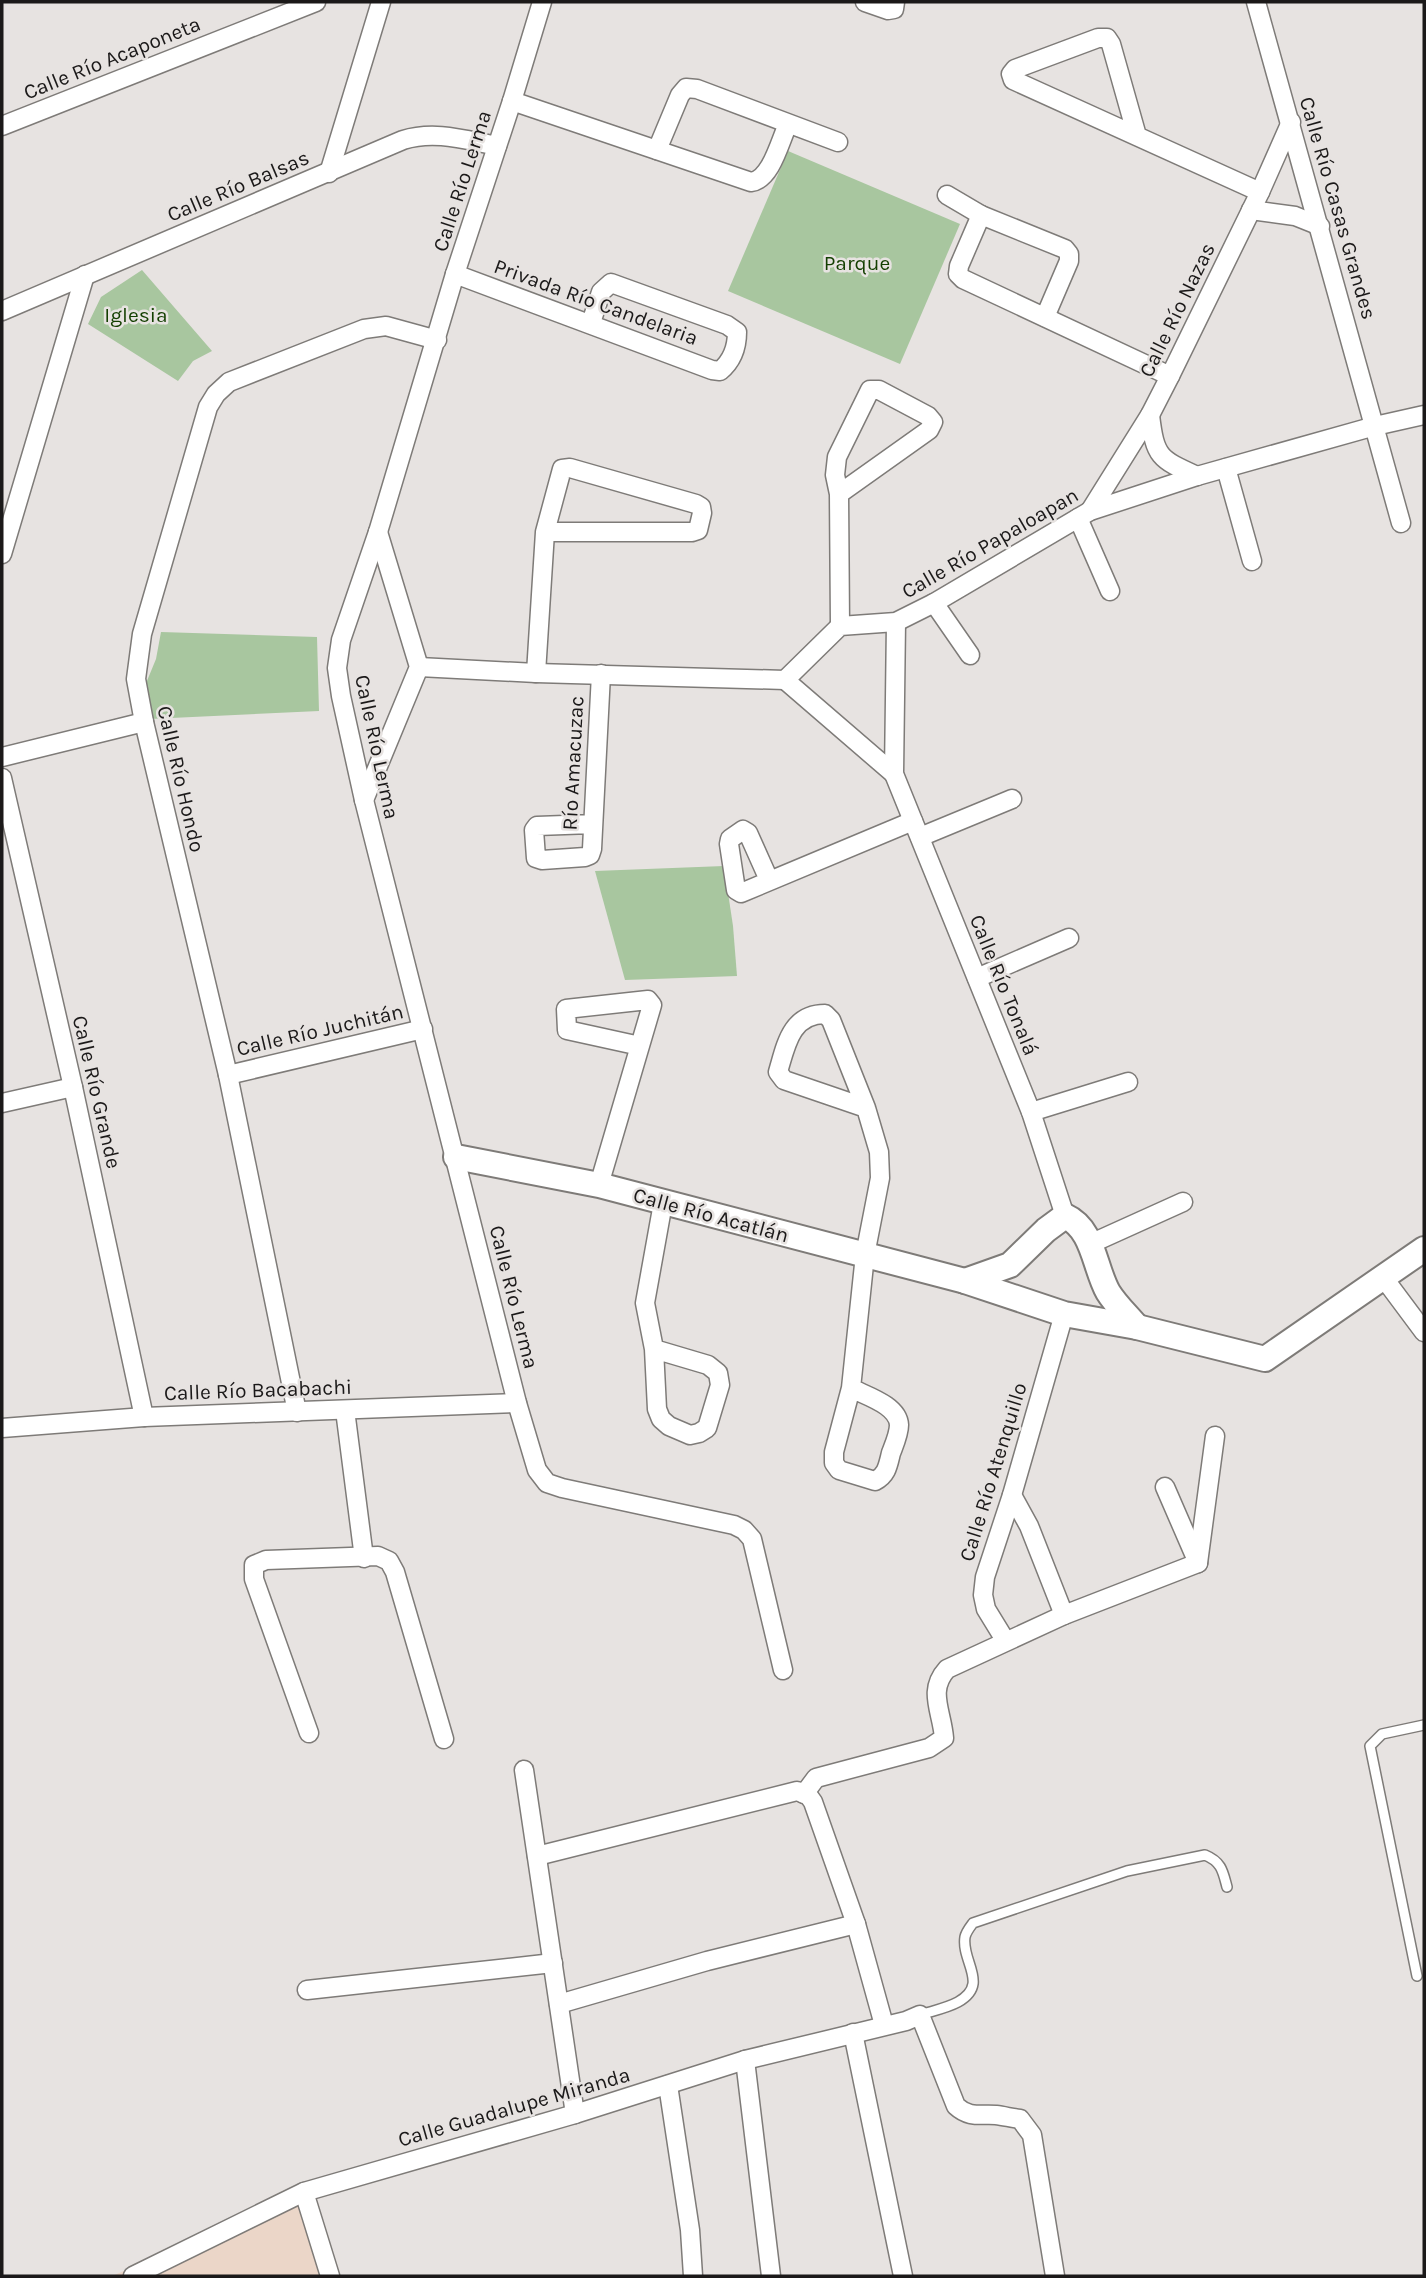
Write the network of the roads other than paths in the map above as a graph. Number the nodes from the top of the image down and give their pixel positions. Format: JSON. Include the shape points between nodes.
{"nodes":[{"id":1,"x":316,"y":2,"type":"edge"},
{"id":2,"x":381,"y":2,"type":"edge"},
{"id":3,"x":542,"y":2,"type":"edge"},
{"id":4,"x":865,"y":2,"type":"edge"},
{"id":5,"x":895,"y":2,"type":"edge"},
{"id":6,"x":1256,"y":2,"type":"edge"},
{"id":7,"x":512,"y":101,"type":"junction"},
{"id":8,"x":1291,"y":122,"type":"junction"},
{"id":9,"x":788,"y":124,"type":"junction"},
{"id":10,"x":2,"y":127,"type":"edge"},
{"id":11,"x":1137,"y":136,"type":"junction"},
{"id":12,"x":838,"y":142,"type":"dead end"},
{"id":13,"x":497,"y":146,"type":"junction"},
{"id":14,"x":657,"y":150,"type":"junction"},
{"id":15,"x":329,"y":173,"type":"junction"},
{"id":16,"x":1260,"y":192,"type":"junction"},
{"id":17,"x":947,"y":195,"type":"dead end"},
{"id":18,"x":1251,"y":210,"type":"junction"},
{"id":19,"x":981,"y":215,"type":"junction"},
{"id":20,"x":1320,"y":226,"type":"junction"},
{"id":21,"x":456,"y":274,"type":"junction"},
{"id":22,"x":85,"y":275,"type":"junction"},
{"id":23,"x":2,"y":311,"type":"edge"},
{"id":24,"x":1045,"y":317,"type":"junction"},
{"id":25,"x":591,"y":323,"type":"junction"},
{"id":26,"x":437,"y":340,"type":"junction"},
{"id":27,"x":1170,"y":376,"type":"junction"},
{"id":28,"x":1150,"y":415,"type":"junction"},
{"id":29,"x":1424,"y":415,"type":"edge"},
{"id":30,"x":1375,"y":426,"type":"junction"},
{"id":31,"x":1226,"y":468,"type":"junction"},
{"id":32,"x":1197,"y":476,"type":"junction"},
{"id":33,"x":839,"y":494,"type":"junction"},
{"id":34,"x":1084,"y":514,"type":"junction"},
{"id":35,"x":1401,"y":523,"type":"dead end"},
{"id":36,"x":378,"y":532,"type":"junction"},
{"id":37,"x":545,"y":532,"type":"junction"},
{"id":38,"x":2,"y":554,"type":"edge"},
{"id":39,"x":1252,"y":561,"type":"dead end"},
{"id":40,"x":1110,"y":591,"type":"dead end"},
{"id":41,"x":934,"y":603,"type":"junction"},
{"id":42,"x":896,"y":622,"type":"junction"},
{"id":43,"x":840,"y":626,"type":"junction"},
{"id":44,"x":970,"y":655,"type":"dead end"},
{"id":45,"x":419,"y":667,"type":"junction"},
{"id":46,"x":537,"y":673,"type":"junction"},
{"id":47,"x":601,"y":674,"type":"junction"},
{"id":48,"x":785,"y":680,"type":"junction"},
{"id":49,"x":144,"y":722,"type":"junction"},
{"id":50,"x":2,"y":757,"type":"edge"},
{"id":51,"x":894,"y":774,"type":"junction"},
{"id":52,"x":2,"y":778,"type":"edge"},
{"id":53,"x":1012,"y":799,"type":"dead end"},
{"id":54,"x":364,"y":800,"type":"junction"},
{"id":55,"x":592,"y":824,"type":"junction"},
{"id":56,"x":916,"y":829,"type":"junction"},
{"id":57,"x":769,"y":880,"type":"dead end"},
{"id":58,"x":1069,"y":938,"type":"dead end"},
{"id":59,"x":977,"y":978,"type":"junction"},
{"id":60,"x":423,"y":1029,"type":"junction"},
{"id":61,"x":640,"y":1046,"type":"junction"},
{"id":62,"x":228,"y":1075,"type":"junction"},
{"id":63,"x":1128,"y":1082,"type":"dead end"},
{"id":64,"x":74,"y":1087,"type":"junction"},
{"id":65,"x":2,"y":1103,"type":"edge"},
{"id":66,"x":866,"y":1108,"type":"junction"},
{"id":67,"x":1031,"y":1112,"type":"junction"},
{"id":68,"x":456,"y":1157,"type":"junction"},
{"id":69,"x":600,"y":1185,"type":"junction"},
{"id":70,"x":1183,"y":1202,"type":"dead end"},
{"id":71,"x":663,"y":1203,"type":"junction"},
{"id":72,"x":1065,"y":1216,"type":"junction"},
{"id":73,"x":1090,"y":1244,"type":"junction"},
{"id":74,"x":1424,"y":1248,"type":"edge"},
{"id":75,"x":865,"y":1255,"type":"junction"},
{"id":76,"x":1010,"y":1265,"type":"junction"},
{"id":77,"x":1382,"y":1277,"type":"junction"},
{"id":78,"x":965,"y":1281,"type":"junction"},
{"id":79,"x":1108,"y":1292,"type":"junction"},
{"id":80,"x":1016,"y":1299,"type":"junction"},
{"id":81,"x":1064,"y":1314,"type":"junction"},
{"id":82,"x":1091,"y":1318,"type":"junction"},
{"id":83,"x":1137,"y":1327,"type":"junction"},
{"id":84,"x":1424,"y":1332,"type":"edge"},
{"id":85,"x":654,"y":1349,"type":"junction"},
{"id":86,"x":851,"y":1388,"type":"junction"},
{"id":87,"x":517,"y":1403,"type":"junction"},
{"id":88,"x":345,"y":1410,"type":"junction"},
{"id":89,"x":297,"y":1412,"type":"junction"},
{"id":90,"x":144,"y":1417,"type":"junction"},
{"id":91,"x":2,"y":1428,"type":"edge"},
{"id":92,"x":1215,"y":1436,"type":"dead end"},
{"id":93,"x":1165,"y":1487,"type":"dead end"},
{"id":94,"x":1012,"y":1495,"type":"junction"},
{"id":95,"x":364,"y":1558,"type":"junction"},
{"id":96,"x":1198,"y":1563,"type":"junction"},
{"id":97,"x":1064,"y":1615,"type":"junction"},
{"id":98,"x":1005,"y":1640,"type":"junction"},
{"id":99,"x":783,"y":1670,"type":"dead end"},
{"id":100,"x":1424,"y":1724,"type":"edge"},
{"id":101,"x":309,"y":1733,"type":"dead end"},
{"id":102,"x":444,"y":1740,"type":"dead end"},
{"id":103,"x":524,"y":1770,"type":"dead end"},
{"id":104,"x":804,"y":1794,"type":"junction"},
{"id":105,"x":537,"y":1856,"type":"junction"},
{"id":106,"x":1227,"y":1887,"type":"dead end"},
{"id":107,"x":856,"y":1924,"type":"junction"},
{"id":108,"x":553,"y":1963,"type":"junction"},
{"id":109,"x":1417,"y":1976,"type":"dead end"},
{"id":110,"x":307,"y":1990,"type":"dead end"},
{"id":111,"x":559,"y":2004,"type":"junction"},
{"id":112,"x":920,"y":2015,"type":"junction"},
{"id":113,"x":884,"y":2025,"type":"junction"},
{"id":114,"x":853,"y":2033,"type":"junction"},
{"id":115,"x":745,"y":2060,"type":"junction"},
{"id":116,"x":668,"y":2085,"type":"junction"},
{"id":117,"x":575,"y":2114,"type":"junction"},
{"id":118,"x":304,"y":2192,"type":"junction"},
{"id":119,"x":133,"y":2276,"type":"edge"},
{"id":120,"x":331,"y":2276,"type":"edge"},
{"id":121,"x":693,"y":2276,"type":"edge"},
{"id":122,"x":771,"y":2276,"type":"edge"},
{"id":123,"x":902,"y":2276,"type":"edge"},
{"id":124,"x":1055,"y":2276,"type":"edge"}],
"edges":[{"from":1,"to":10,"type":"street","name":"Calle Río Acaponeta"},
{"from":2,"to":15,"type":"street"},
{"from":3,"to":7,"type":"street","name":"Calle Río Lerma"},
{"from":4,"to":5,"type":"street","via":[[888,10],[894,9]]},
{"from":6,"to":8,"type":"street","name":"Calle Río Casas Grandes"},
{"from":7,"to":13,"type":"street","name":"Calle Río Lerma"},
{"from":7,"to":14,"type":"street"},
{"from":8,"to":16,"type":"street","name":"Calle Río Nazas"},
{"from":8,"to":20,"type":"street","name":"Calle Río Casas Grandes"},
{"from":9,"to":12,"type":"street"},
{"from":9,"to":14,"type":"street","via":[[766,175],[759,181]]},
{"from":9,"to":14,"type":"street","via":[[687,88]]},
{"from":11,"to":11,"type":"street","via":[[1013,80],[1011,75],[1015,69],[1107,38]]},
{"from":11,"to":16,"type":"street"},
{"from":13,"to":15,"type":"street","name":"Calle Río Balsas","via":[[437,134],[418,136]]},
{"from":13,"to":21,"type":"street","name":"Calle Río Lerma"},
{"from":15,"to":22,"type":"street","name":"Calle Río Balsas"},
{"from":16,"to":18,"type":"street","name":"Calle Río Nazas"},
{"from":17,"to":19,"type":"street"},
{"from":18,"to":20,"type":"street","via":[[1295,216]]},
{"from":18,"to":27,"type":"street","name":"Calle Río Nazas"},
{"from":19,"to":24,"type":"street","via":[[958,274]]},
{"from":19,"to":24,"type":"street","via":[[1069,254]]},
{"from":20,"to":30,"type":"street","name":"Calle Río Casas Grandes"},
{"from":21,"to":25,"type":"street","name":"Privada Río Candelaria"},
{"from":21,"to":26,"type":"street","name":"Calle Río Lerma"},
{"from":22,"to":23,"type":"street","name":"Calle Río Balsas"},
{"from":22,"to":38,"type":"street"},
{"from":24,"to":27,"type":"street"},
{"from":25,"to":25,"type":"street","name":"Privada Río Candelaria","via":[[712,370],[728,364],[737,342],[737,332],[727,325],[611,283],[601,292]]},
{"from":26,"to":36,"type":"street","name":"Calle Río Lerma"},
{"from":26,"to":49,"type":"street","name":"Calle Río Hondo","via":[[386,326],[364,329],[229,382],[216,394],[208,407],[142,634],[136,679]]},
{"from":27,"to":28,"type":"street","name":"Calle Río Nazas"},
{"from":28,"to":32,"type":"street","via":[[1154,445],[1161,457]]},
{"from":28,"to":34,"type":"street","name":"Calle Río Nazas"},
{"from":29,"to":30,"type":"street","name":"Calle Río Papaloapan"},
{"from":30,"to":31,"type":"street","name":"Calle Río Papaloapan"},
{"from":30,"to":35,"type":"street","name":"Calle Río Casas Grandes"},
{"from":31,"to":32,"type":"street","name":"Calle Río Papaloapan"},
{"from":31,"to":39,"type":"street"},
{"from":32,"to":34,"type":"street","name":"Calle Río Papaloapan"},
{"from":33,"to":33,"type":"street","via":[[929,430],[933,422],[879,390],[870,390],[837,457]]},
{"from":33,"to":43,"type":"street"},
{"from":34,"to":40,"type":"street"},
{"from":34,"to":41,"type":"street","name":"Calle Río Papaloapan"},
{"from":36,"to":45,"type":"street"},
{"from":36,"to":54,"type":"street","name":"Calle Río Lerma","via":[[341,639],[337,668]]},
{"from":37,"to":37,"type":"street","via":[[562,469],[701,507],[701,524],[692,532]]},
{"from":37,"to":46,"type":"street"},
{"from":41,"to":42,"type":"street","name":"Calle Río Papaloapan"},
{"from":41,"to":44,"type":"street"},
{"from":42,"to":43,"type":"street","name":"Calle Río Papaloapan"},
{"from":42,"to":51,"type":"street","name":"Calle Río Tonalá"},
{"from":43,"to":48,"type":"street"},
{"from":45,"to":46,"type":"street"},
{"from":45,"to":54,"type":"street"},
{"from":46,"to":47,"type":"street"},
{"from":47,"to":48,"type":"street"},
{"from":47,"to":55,"type":"street","name":"Río Amacuzac"},
{"from":48,"to":51,"type":"street","name":"Calle Río Tonalá"},
{"from":49,"to":50,"type":"street"},
{"from":49,"to":62,"type":"street","name":"Calle Río Hondo"},
{"from":51,"to":56,"type":"street","name":"Calle Río Tonalá"},
{"from":52,"to":64,"type":"street","name":"Calle Río Grande"},
{"from":53,"to":56,"type":"street"},
{"from":54,"to":60,"type":"street","name":"Calle Río Lerma"},
{"from":55,"to":55,"type":"street","name":"Río Amacuzac","via":[[537,826],[537,858],[590,855]]},
{"from":56,"to":57,"type":"street"},
{"from":56,"to":59,"type":"street","name":"Calle Río Tonalá"},
{"from":58,"to":59,"type":"street"},
{"from":59,"to":67,"type":"street","name":"Calle Río Tonalá"},
{"from":60,"to":62,"type":"street","name":"Calle Río Juchitán"},
{"from":60,"to":68,"type":"street","name":"Calle Río Lerma"},
{"from":61,"to":61,"type":"street","via":[[567,1030],[566,1009],[648,1000],[652,1002]]},
{"from":61,"to":69,"type":"street"},
{"from":62,"to":89,"type":"street","name":"Calle Río Hondo"},
{"from":63,"to":67,"type":"street"},
{"from":64,"to":65,"type":"street"},
{"from":64,"to":90,"type":"street","name":"Calle Río Grande"},
{"from":66,"to":66,"type":"street","via":[[780,1077],[789,1035],[798,1024],[817,1014],[831,1020]]},
{"from":66,"to":75,"type":"street","via":[[879,1152],[880,1178]]},
{"from":67,"to":72,"type":"street","name":"Calle Río Tonalá"},
{"from":68,"to":69,"type":"street","name":"Calle Río Acatlán"},
{"from":68,"to":87,"type":"street","name":"Calle Río Lerma"},
{"from":69,"to":71,"type":"street","name":"Calle Río Acatlán"},
{"from":70,"to":73,"type":"street"},
{"from":71,"to":75,"type":"street","name":"Calle Río Acatlán"},
{"from":71,"to":85,"type":"street","via":[[645,1303]]},
{"from":72,"to":73,"type":"street","via":[[1080,1226]]},
{"from":72,"to":76,"type":"street"},
{"from":73,"to":79,"type":"street"},
{"from":74,"to":77,"type":"street"},
{"from":75,"to":78,"type":"street","name":"Calle Río Acatlán"},
{"from":75,"to":86,"type":"street"},
{"from":76,"to":78,"type":"street"},
{"from":76,"to":80,"type":"street"},
{"from":77,"to":83,"type":"street","name":"Calle Río Acatlán","via":[[1265,1359]]},
{"from":77,"to":84,"type":"street"},
{"from":78,"to":80,"type":"street","name":"Calle Río Acatlán"},
{"from":79,"to":82,"type":"street"},
{"from":79,"to":83,"type":"street"},
{"from":80,"to":81,"type":"street","name":"Calle Río Acatlán"},
{"from":81,"to":82,"type":"street","name":"Calle Río Acatlán"},
{"from":81,"to":94,"type":"street","name":"Calle Río Atenquillo"},
{"from":82,"to":83,"type":"street","name":"Calle Río Acatlán"},
{"from":85,"to":85,"type":"street","via":[[708,1364],[718,1373],[714,1407],[707,1428],[699,1433],[690,1435],[661,1419]]},
{"from":86,"to":86,"type":"street","via":[[889,1408],[899,1426],[887,1469],[875,1481],[839,1470],[834,1463]]},
{"from":87,"to":88,"type":"street","name":"Calle Río Bacabachi"},
{"from":87,"to":99,"type":"street","name":"Calle Río Lerma","via":[[537,1470],[547,1483],[744,1530],[752,1539]]},
{"from":88,"to":89,"type":"street","name":"Calle Río Bacabachi"},
{"from":88,"to":95,"type":"street"},
{"from":89,"to":90,"type":"street","name":"Calle Río Bacabachi"},
{"from":90,"to":91,"type":"street","name":"Calle Río Bacabachi"},
{"from":92,"to":96,"type":"street"},
{"from":93,"to":96,"type":"street"},
{"from":94,"to":97,"type":"street"},
{"from":94,"to":98,"type":"street","name":"Calle Río Atenquillo","via":[[985,1577],[984,1595],[986,1609]]},
{"from":95,"to":101,"type":"street","via":[[267,1559],[254,1565],[254,1579]]},
{"from":95,"to":102,"type":"street","via":[[378,1556],[390,1561],[395,1572]]},
{"from":96,"to":97,"type":"street"},
{"from":97,"to":98,"type":"street"},
{"from":98,"to":104,"type":"street","via":[[938,1679],[935,1689],[944,1738],[929,1748],[816,1778]]},
{"from":100,"to":109,"type":"lane","via":[[1382,1734],[1370,1746]]},
{"from":103,"to":105,"type":"street"},
{"from":104,"to":105,"type":"street","via":[[797,1791]]},
{"from":104,"to":107,"type":"street","via":[[813,1802]]},
{"from":105,"to":108,"type":"street"},
{"from":106,"to":112,"type":"lane","via":[[1221,1865],[1205,1855],[1127,1871],[973,1923],[965,1936],[974,1977],[970,1993],[957,2003]]},
{"from":107,"to":111,"type":"street"},
{"from":107,"to":113,"type":"street"},
{"from":108,"to":110,"type":"street"},
{"from":108,"to":111,"type":"street"},
{"from":111,"to":117,"type":"street"},
{"from":112,"to":113,"type":"street","name":"Calle Guadalupe Miranda"},
{"from":112,"to":124,"type":"street","via":[[956,2106],[972,2116],[1020,2119],[1032,2136]]},
{"from":113,"to":114,"type":"street","name":"Calle Guadalupe Miranda"},
{"from":114,"to":115,"type":"street","name":"Calle Guadalupe Miranda"},
{"from":114,"to":123,"type":"street"},
{"from":115,"to":116,"type":"street","name":"Calle Guadalupe Miranda"},
{"from":115,"to":122,"type":"street"},
{"from":116,"to":117,"type":"street","name":"Calle Guadalupe Miranda"},
{"from":116,"to":121,"type":"street"},
{"from":117,"to":118,"type":"street","name":"Calle Guadalupe Miranda"},
{"from":118,"to":119,"type":"street","name":"Calle Guadalupe Miranda"},
{"from":118,"to":120,"type":"street"}]}
